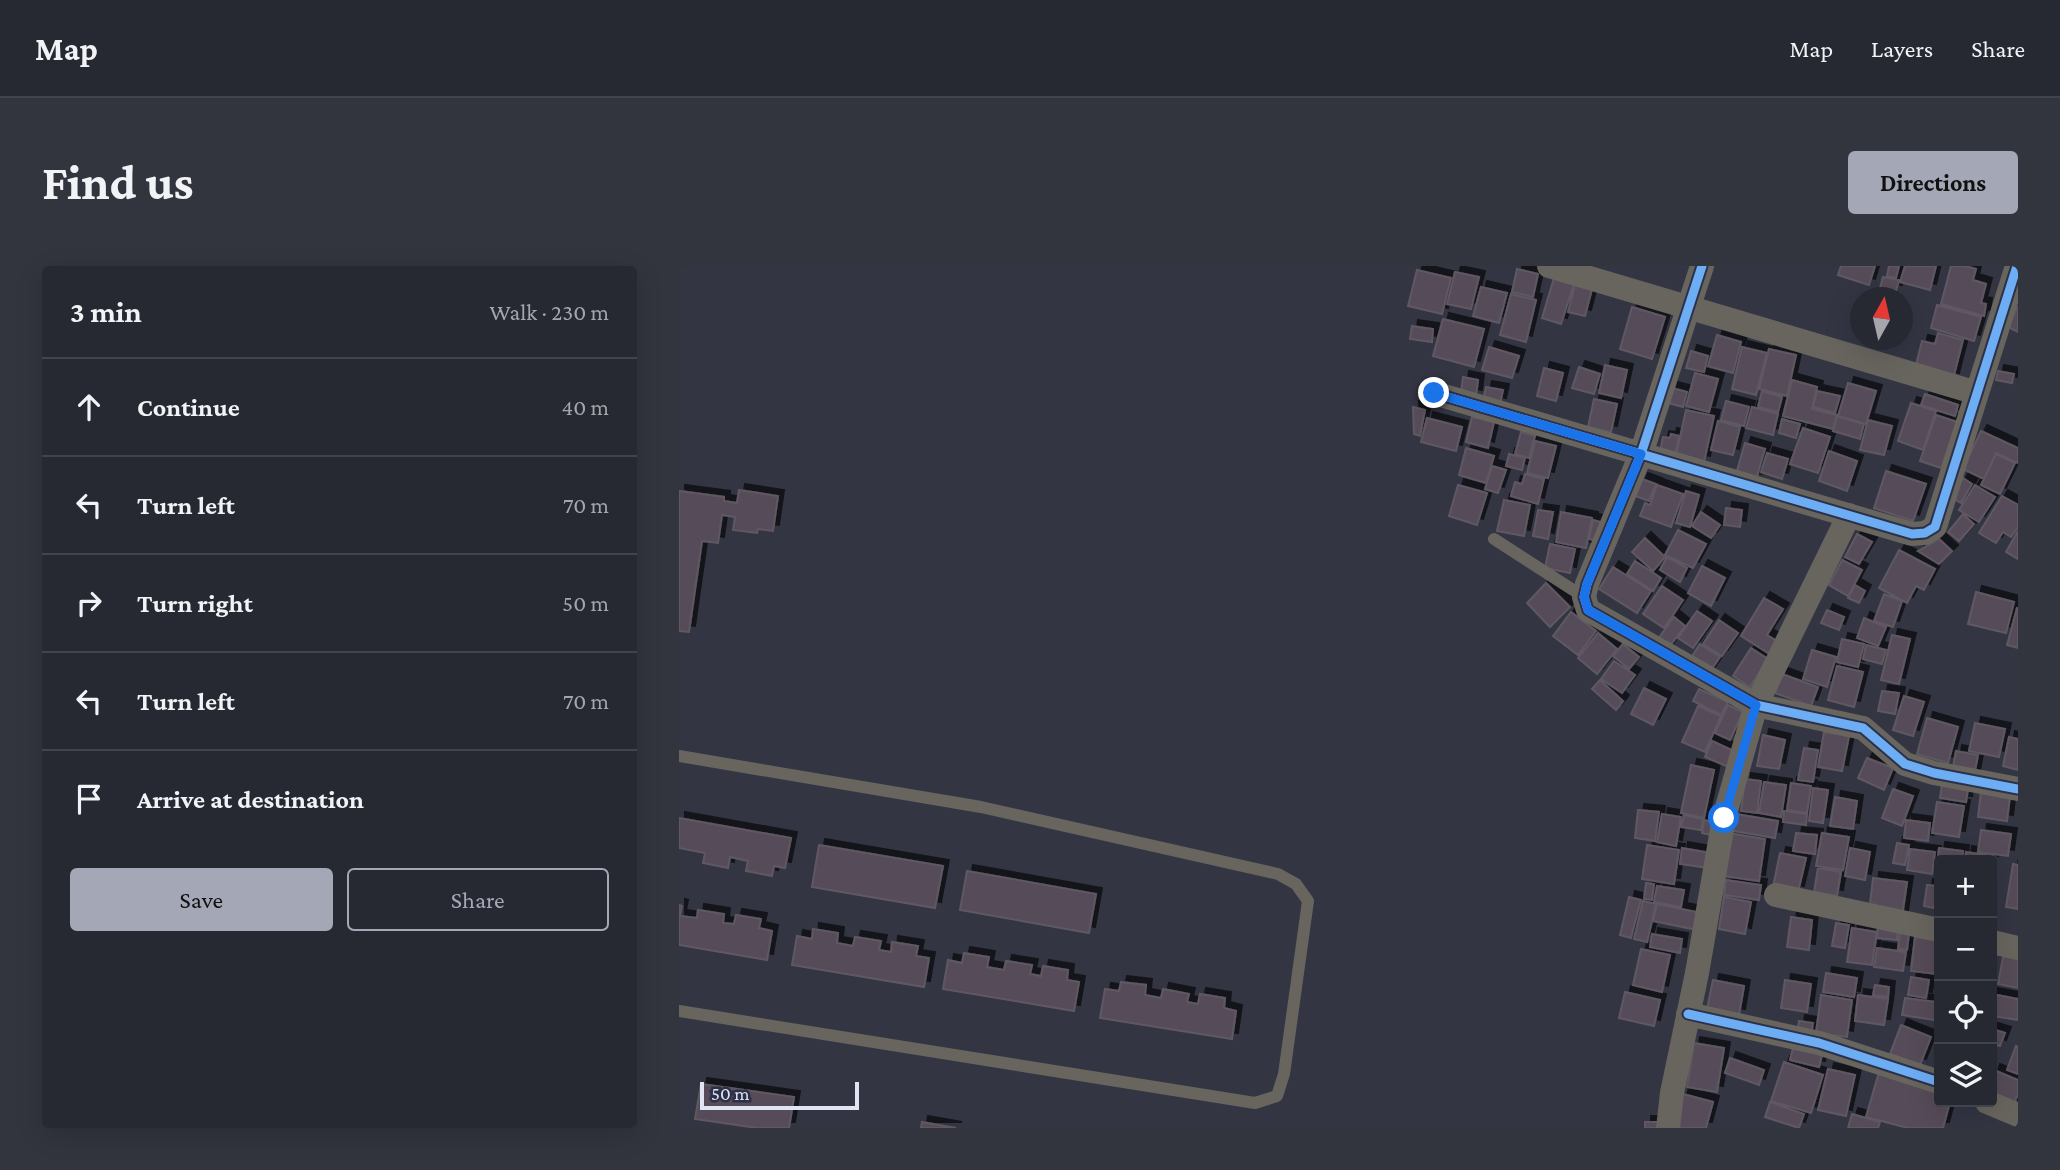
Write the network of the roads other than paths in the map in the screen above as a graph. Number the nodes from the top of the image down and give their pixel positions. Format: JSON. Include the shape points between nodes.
{"nodes":[{"id":1,"x":1549,"y":266,"type":"edge"},
{"id":2,"x":1702,"y":266,"type":"edge"},
{"id":3,"x":2017,"y":266,"type":"edge"},
{"id":4,"x":1687,"y":307,"type":"junction"},
{"id":5,"x":1434,"y":393,"type":"dead end"},
{"id":6,"x":1977,"y":393,"type":"junction"},
{"id":7,"x":1641,"y":454,"type":"junction"},
{"id":8,"x":1849,"y":516,"type":"junction"},
{"id":9,"x":1494,"y":539,"type":"dead end"},
{"id":10,"x":1584,"y":597,"type":"junction"},
{"id":11,"x":1756,"y":705,"type":"junction"},
{"id":12,"x":679,"y":756,"type":"edge"},
{"id":13,"x":2018,"y":789,"type":"edge"},
{"id":14,"x":1776,"y":895,"type":"dead end"},
{"id":15,"x":1934,"y":929,"type":"edge"},
{"id":16,"x":1997,"y":943,"type":"edge"},
{"id":17,"x":2018,"y":948,"type":"edge"},
{"id":18,"x":679,"y":1011,"type":"edge"},
{"id":19,"x":1688,"y":1014,"type":"junction"},
{"id":20,"x":1934,"y":1080,"type":"edge"},
{"id":21,"x":1997,"y":1106,"type":"edge"},
{"id":22,"x":2018,"y":1115,"type":"edge"},
{"id":23,"x":1668,"y":1128,"type":"edge"}],
"edges":[{"from":1,"to":4,"type":"street"},
{"from":2,"to":4,"type":"street"},
{"from":3,"to":6,"type":"street"},
{"from":4,"to":6,"type":"street"},
{"from":4,"to":7,"type":"street"},
{"from":5,"to":7,"type":"street"},
{"from":6,"to":8,"type":"street","via":[[1935,527],[1912,534]]},
{"from":7,"to":8,"type":"street"},
{"from":7,"to":10,"type":"street"},
{"from":8,"to":11,"type":"street"},
{"from":9,"to":10,"type":"lane"},
{"from":10,"to":11,"type":"street","via":[[1588,610]]},
{"from":11,"to":13,"type":"street","via":[[1863,728],[1905,764]]},
{"from":11,"to":19,"type":"street","via":[[1724,818]]},
{"from":12,"to":18,"type":"lane","via":[[981,807],[1278,874],[1296,884],[1308,901],[1284,1074],[1277,1096],[1255,1103]]},
{"from":14,"to":15,"type":"street"},
{"from":16,"to":17,"type":"street"},
{"from":19,"to":20,"type":"street","via":[[1819,1043]]},
{"from":19,"to":23,"type":"street"},
{"from":21,"to":22,"type":"street"}]}
